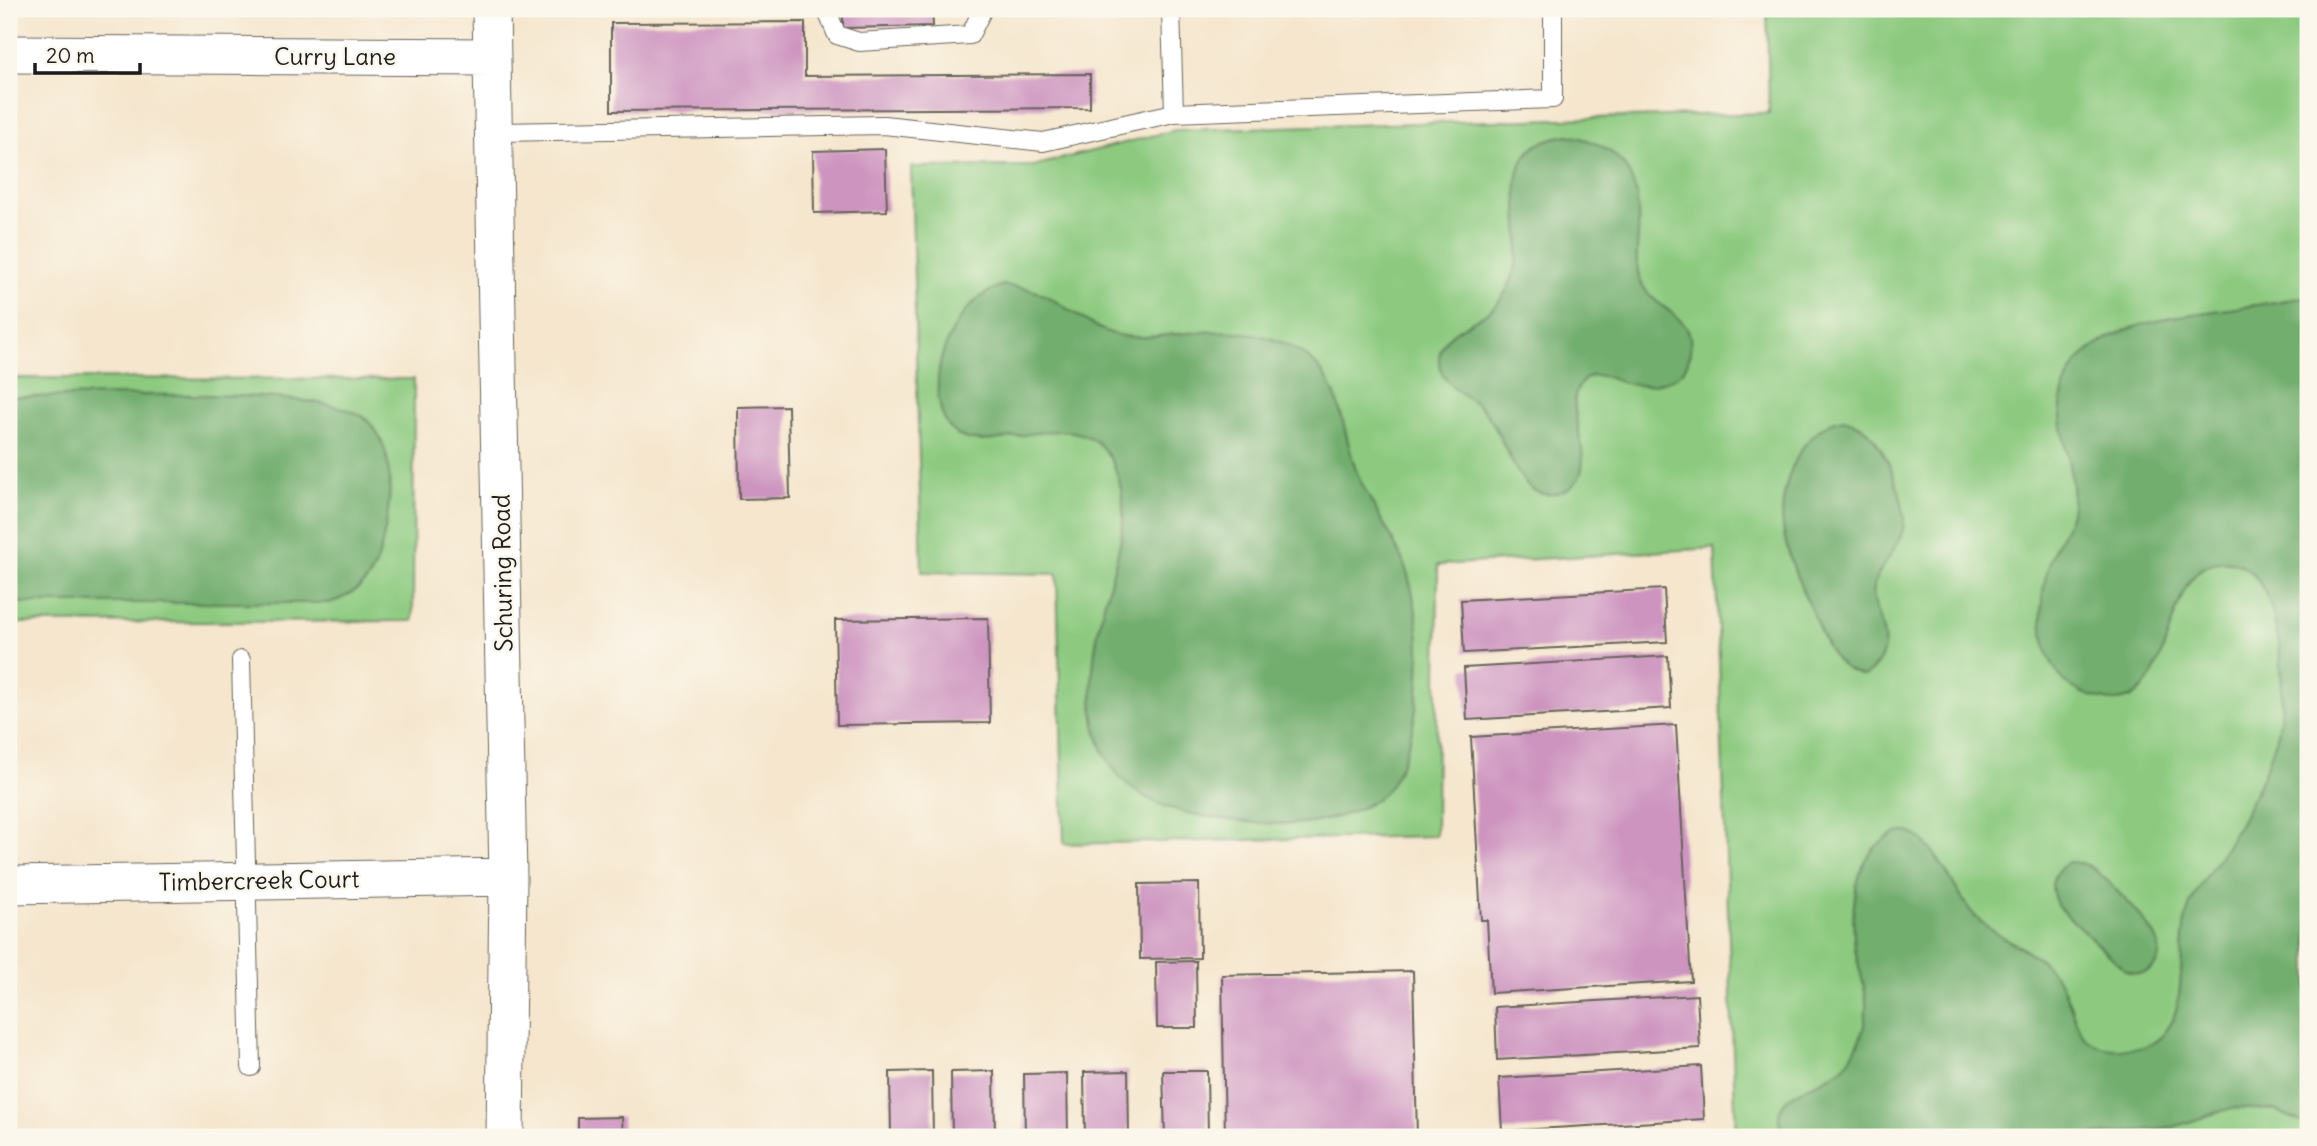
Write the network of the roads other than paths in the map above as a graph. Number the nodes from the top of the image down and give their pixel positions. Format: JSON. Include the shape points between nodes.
{"nodes":[{"id":1,"x":491,"y":9,"type":"edge"},
{"id":2,"x":826,"y":9,"type":"edge"},
{"id":3,"x":983,"y":9,"type":"edge"},
{"id":4,"x":1171,"y":9,"type":"edge"},
{"id":5,"x":1553,"y":9,"type":"edge"},
{"id":6,"x":9,"y":54,"type":"edge"},
{"id":7,"x":492,"y":57,"type":"junction"},
{"id":8,"x":1174,"y":113,"type":"junction"},
{"id":9,"x":494,"y":132,"type":"junction"},
{"id":10,"x":241,"y":660,"type":"dead end"},
{"id":11,"x":508,"y":877,"type":"junction"},
{"id":12,"x":246,"y":879,"type":"junction"},
{"id":13,"x":9,"y":886,"type":"edge"},
{"id":14,"x":251,"y":1067,"type":"dead end"},
{"id":15,"x":505,"y":1137,"type":"edge"}],
"edges":[{"from":1,"to":7,"type":"street","name":"Schuring Road"},
{"from":2,"to":3,"type":"lane","via":[[837,35],[859,42],[970,35]]},
{"from":4,"to":8,"type":"lane"},
{"from":5,"to":8,"type":"lane","via":[[1553,99]]},
{"from":6,"to":7,"type":"street","name":"Curry Lane"},
{"from":7,"to":9,"type":"street","name":"Schuring Road"},
{"from":8,"to":9,"type":"lane","via":[[1043,142],[884,125]]},
{"from":9,"to":11,"type":"street","name":"Schuring Road"},
{"from":10,"to":12,"type":"lane"},
{"from":11,"to":12,"type":"street","name":"Timbercreek Court"},
{"from":11,"to":15,"type":"street","name":"Schuring Road"},
{"from":12,"to":13,"type":"street","name":"Timbercreek Court"},
{"from":12,"to":14,"type":"lane"}]}
